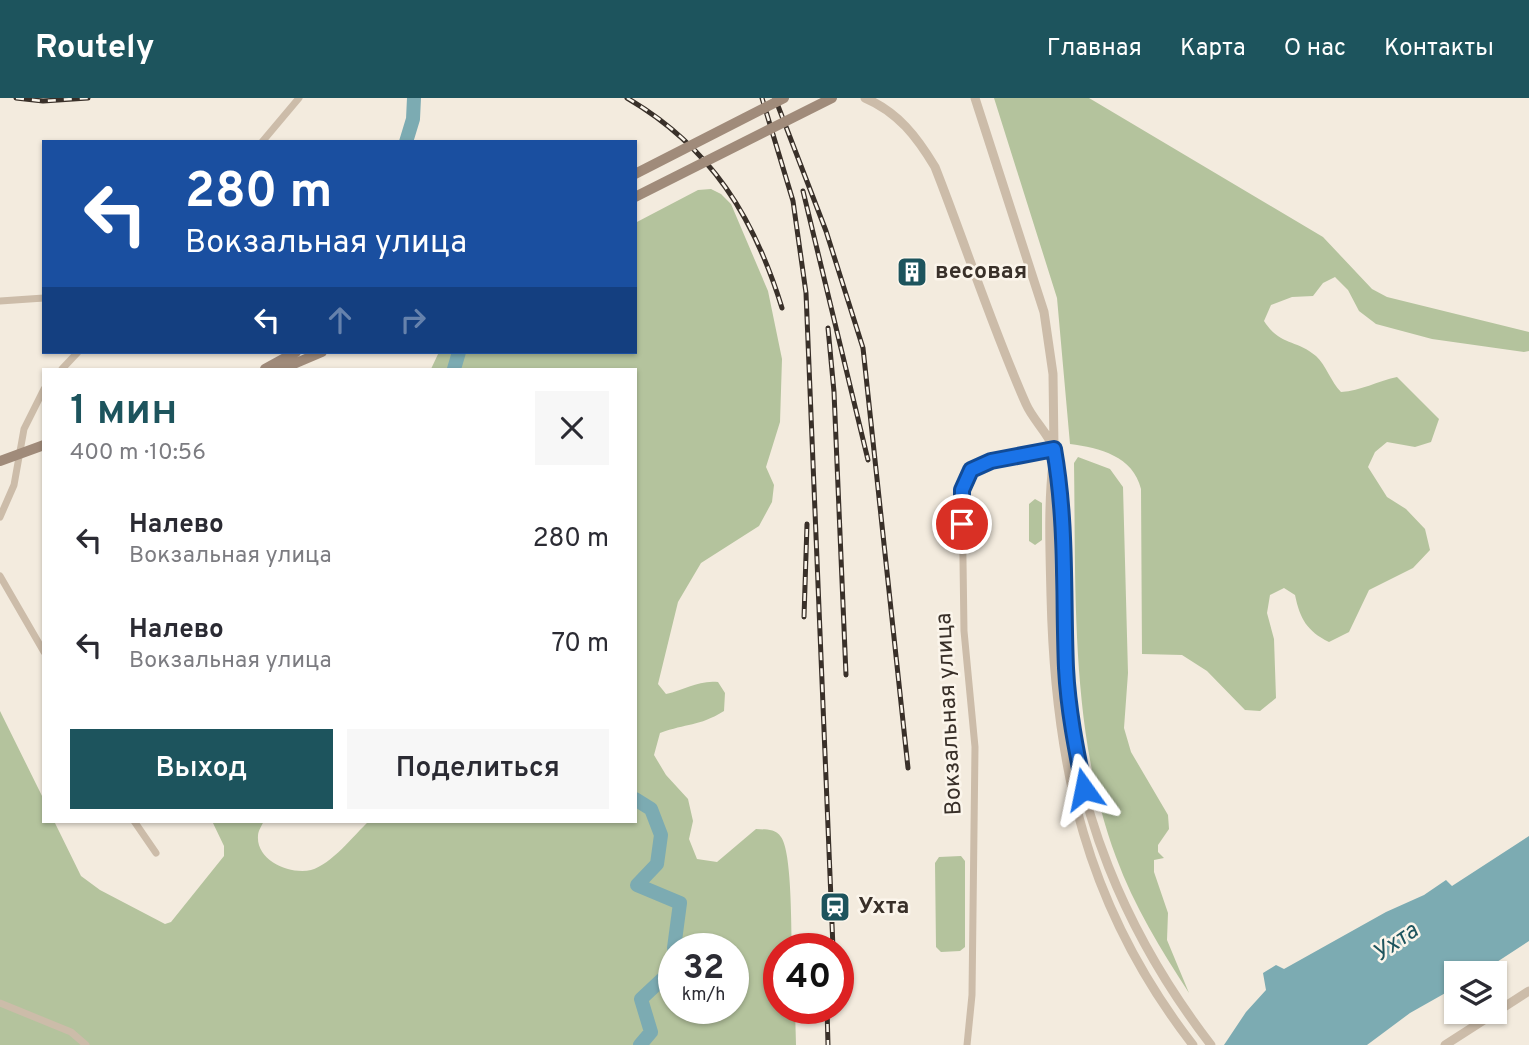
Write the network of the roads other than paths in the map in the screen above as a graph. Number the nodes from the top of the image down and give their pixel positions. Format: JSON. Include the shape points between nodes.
{"nodes":[{"id":1,"x":299,"y":98,"type":"edge"},
{"id":2,"x":784,"y":98,"type":"edge"},
{"id":3,"x":832,"y":98,"type":"edge"},
{"id":4,"x":865,"y":98,"type":"edge"},
{"id":5,"x":975,"y":98,"type":"edge"},
{"id":6,"x":264,"y":140,"type":"edge"},
{"id":7,"x":637,"y":173,"type":"edge"},
{"id":8,"x":637,"y":196,"type":"edge"},
{"id":9,"x":42,"y":298,"type":"edge"},
{"id":10,"x":0,"y":301,"type":"edge"},
{"id":11,"x":76,"y":354,"type":"edge"},
{"id":12,"x":292,"y":354,"type":"edge"},
{"id":13,"x":317,"y":354,"type":"edge"},
{"id":14,"x":63,"y":368,"type":"edge"},
{"id":15,"x":267,"y":368,"type":"edge"},
{"id":16,"x":284,"y":368,"type":"edge"},
{"id":17,"x":42,"y":392,"type":"edge"},
{"id":18,"x":42,"y":445,"type":"edge"},
{"id":19,"x":1054,"y":449,"type":"junction"},
{"id":20,"x":20,"y":453,"type":"junction"},
{"id":21,"x":0,"y":461,"type":"edge"},
{"id":22,"x":0,"y":517,"type":"edge"},
{"id":23,"x":0,"y":576,"type":"edge"},
{"id":24,"x":42,"y":649,"type":"edge"},
{"id":25,"x":135,"y":823,"type":"edge"},
{"id":26,"x":156,"y":853,"type":"dead end"},
{"id":27,"x":1529,"y":991,"type":"edge"},
{"id":28,"x":0,"y":1003,"type":"edge"},
{"id":29,"x":86,"y":1045,"type":"edge"},
{"id":30,"x":967,"y":1045,"type":"edge"},
{"id":31,"x":1193,"y":1045,"type":"edge"},
{"id":32,"x":1211,"y":1045,"type":"edge"},
{"id":33,"x":1445,"y":1045,"type":"edge"}],
"edges":[{"from":1,"to":6,"type":"street"},
{"from":2,"to":7,"type":"main road","bridge":true},
{"from":3,"to":8,"type":"main road","bridge":true},
{"from":4,"to":19,"type":"street","via":[[897,117],[935,167],[1027,407]]},
{"from":5,"to":19,"type":"street","via":[[1044,312],[1053,374]]},
{"from":9,"to":10,"type":"street"},
{"from":11,"to":14,"type":"street"},
{"from":12,"to":15,"type":"main road"},
{"from":13,"to":16,"type":"main road"},
{"from":17,"to":20,"type":"street","via":[[24,429]]},
{"from":18,"to":20,"type":"main road"},
{"from":19,"to":30,"type":"street","name":"Вокзальная улица","via":[[983,463],[971,470],[964,482],[964,631],[975,747]]},
{"from":19,"to":31,"type":"street","via":[[1049,501],[1053,671],[1071,793],[1111,911],[1140,967]]},
{"from":19,"to":32,"type":"street","via":[[1063,503],[1066,670],[1084,789],[1123,903],[1150,958]]},
{"from":20,"to":21,"type":"main road"},
{"from":20,"to":22,"type":"street","via":[[14,485]]},
{"from":23,"to":24,"type":"street"},
{"from":25,"to":26,"type":"street"},
{"from":27,"to":33,"type":"street"},
{"from":28,"to":29,"type":"street","via":[[71,1032]]}]}
